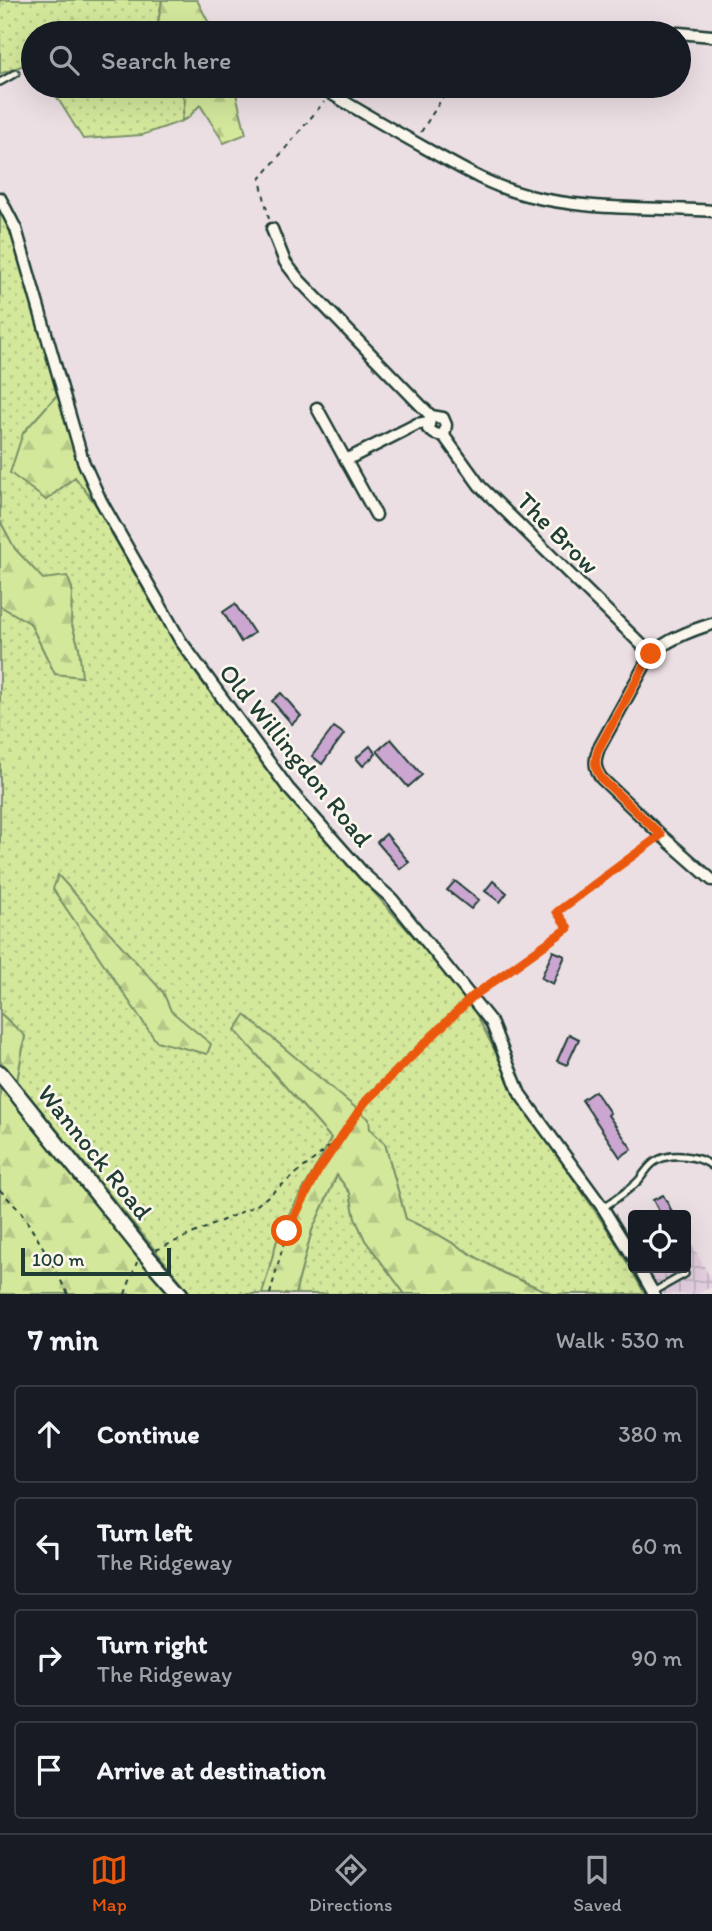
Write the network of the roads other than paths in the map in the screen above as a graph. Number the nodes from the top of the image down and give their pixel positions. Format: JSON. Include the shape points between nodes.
{"nodes":[{"id":1,"x":691,"y":34,"type":"edge"},
{"id":2,"x":712,"y":36,"type":"edge"},
{"id":3,"x":16,"y":73,"type":"dead end"},
{"id":4,"x":0,"y":82,"type":"edge"},
{"id":5,"x":339,"y":98,"type":"edge"},
{"id":6,"x":0,"y":198,"type":"edge"},
{"id":7,"x":712,"y":211,"type":"edge"},
{"id":8,"x":272,"y":229,"type":"road end"},
{"id":9,"x":317,"y":408,"type":"dead end"},
{"id":10,"x":430,"y":419,"type":"junction"},
{"id":11,"x":443,"y":436,"type":"junction"},
{"id":12,"x":346,"y":460,"type":"junction"},
{"id":13,"x":376,"y":515,"type":"dead end"},
{"id":14,"x":712,"y":624,"type":"edge"},
{"id":15,"x":651,"y":654,"type":"junction"},
{"id":16,"x":712,"y":880,"type":"edge"},
{"id":17,"x":0,"y":1073,"type":"edge"},
{"id":18,"x":712,"y":1166,"type":"edge"},
{"id":19,"x":603,"y":1208,"type":"junction"},
{"id":20,"x":628,"y":1249,"type":"edge"},
{"id":21,"x":642,"y":1273,"type":"edge"},
{"id":22,"x":685,"y":1274,"type":"dead end"},
{"id":23,"x":653,"y":1293,"type":"edge"},
{"id":24,"x":180,"y":1294,"type":"edge"}],
"edges":[{"from":1,"to":2,"type":"street"},
{"from":3,"to":4,"type":"lane"},
{"from":5,"to":7,"type":"street","via":[[477,177],[524,195],[598,205]]},
{"from":6,"to":19,"type":"street","name":"Old Willingdon Road","via":[[16,229],[83,461],[101,502],[180,640],[288,788],[392,899],[491,1022],[520,1094]]},
{"from":8,"to":10,"type":"street","name":"The Brow","via":[[285,262],[299,280]]},
{"from":9,"to":12,"type":"street"},
{"from":10,"to":11,"type":"street","name":"The Brow","via":[[428,429]]},
{"from":10,"to":11,"type":"street","name":"The Brow","via":[[443,418]]},
{"from":10,"to":12,"type":"street"},
{"from":11,"to":15,"type":"street","name":"The Brow","via":[[480,486]]},
{"from":12,"to":13,"type":"street"},
{"from":14,"to":15,"type":"street","via":[[679,635]]},
{"from":15,"to":16,"type":"street","via":[[599,748],[595,770]]},
{"from":17,"to":24,"type":"street","name":"Wannock Road"},
{"from":18,"to":19,"type":"lane","via":[[687,1157],[660,1158]]},
{"from":19,"to":20,"type":"street","name":"Old Willingdon Road"},
{"from":21,"to":23,"type":"street"},
{"from":22,"to":23,"type":"lane"}]}
